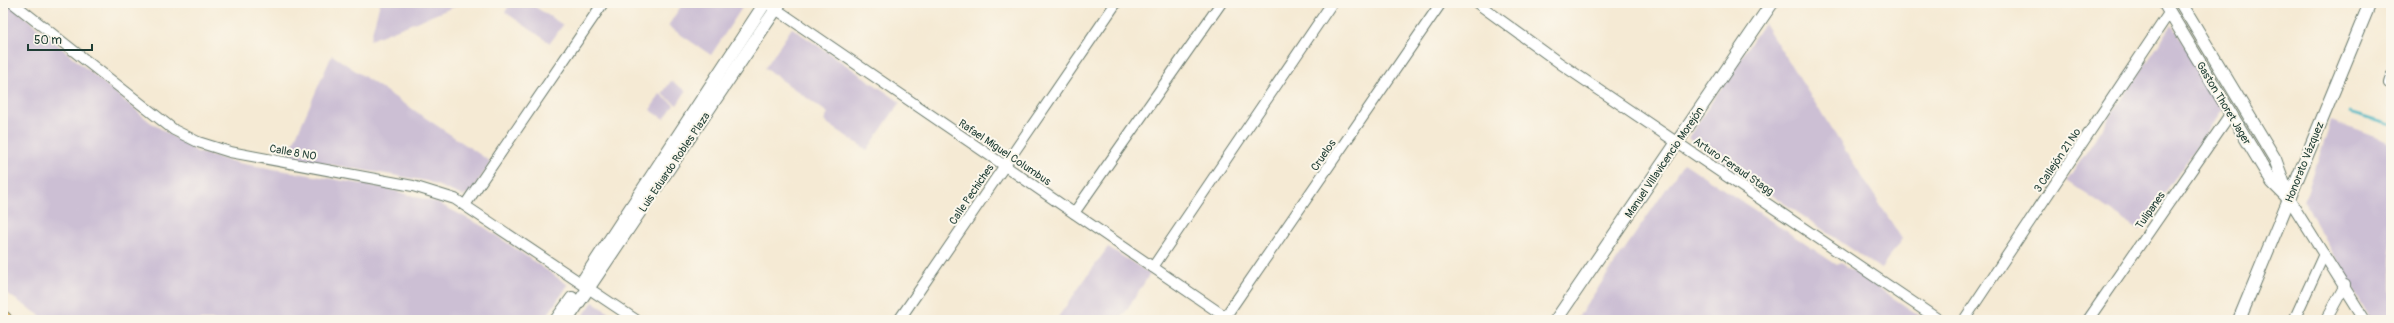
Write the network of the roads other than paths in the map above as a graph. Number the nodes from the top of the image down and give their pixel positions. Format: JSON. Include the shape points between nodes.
{"nodes":[{"id":1,"x":13,"y":3,"type":"edge"},
{"id":2,"x":603,"y":3,"type":"edge"},
{"id":3,"x":1116,"y":3,"type":"edge"},
{"id":4,"x":1221,"y":3,"type":"edge"},
{"id":5,"x":1332,"y":3,"type":"edge"},
{"id":6,"x":1441,"y":3,"type":"edge"},
{"id":7,"x":1476,"y":3,"type":"edge"},
{"id":8,"x":1772,"y":3,"type":"edge"},
{"id":9,"x":2181,"y":3,"type":"edge"},
{"id":10,"x":2370,"y":3,"type":"edge"},
{"id":11,"x":772,"y":5,"type":"edge"},
{"id":12,"x":2166,"y":8,"type":"edge"},
{"id":13,"x":2391,"y":76,"type":"edge"},
{"id":14,"x":2391,"y":84,"type":"edge"},
{"id":15,"x":2231,"y":113,"type":"junction"},
{"id":16,"x":1678,"y":142,"type":"junction"},
{"id":17,"x":1005,"y":166,"type":"junction"},
{"id":18,"x":2289,"y":199,"type":"junction"},
{"id":19,"x":465,"y":206,"type":"junction"},
{"id":20,"x":1074,"y":213,"type":"junction"},
{"id":21,"x":2324,"y":254,"type":"junction"},
{"id":22,"x":1153,"y":267,"type":"junction"},
{"id":23,"x":585,"y":285,"type":"junction"},
{"id":24,"x":2345,"y":285,"type":"junction"},
{"id":25,"x":1226,"y":319,"type":"edge"},
{"id":26,"x":556,"y":320,"type":"edge"},
{"id":27,"x":567,"y":320,"type":"edge"},
{"id":28,"x":636,"y":320,"type":"edge"},
{"id":29,"x":899,"y":320,"type":"edge"},
{"id":30,"x":1556,"y":320,"type":"edge"},
{"id":31,"x":1939,"y":320,"type":"edge"},
{"id":32,"x":1964,"y":320,"type":"edge"},
{"id":33,"x":2088,"y":320,"type":"edge"},
{"id":34,"x":2239,"y":320,"type":"edge"},
{"id":35,"x":2294,"y":320,"type":"edge"},
{"id":36,"x":2326,"y":320,"type":"edge"},
{"id":37,"x":2365,"y":320,"type":"edge"}],
"edges":[{"from":1,"to":19,"type":"street","name":"Calle 8 NO","via":[[174,130],[198,142],[230,152],[413,186],[455,199]]},
{"from":2,"to":19,"type":"street"},
{"from":3,"to":17,"type":"street","name":"Calle Pechiches"},
{"from":4,"to":20,"type":"street"},
{"from":5,"to":22,"type":"street"},
{"from":6,"to":25,"type":"street","name":"Cruelos"},
{"from":7,"to":16,"type":"street","name":"Arturo Feraud Stagg","via":[[1561,64]]},
{"from":8,"to":16,"type":"street","name":"Manuel Villavicencio Morejón"},
{"from":9,"to":18,"type":"street","name":"Gaston Thoret Jager","via":[[2275,159]]},
{"from":10,"to":18,"type":"street","name":"Honorato Vázquez"},
{"from":11,"to":17,"type":"street","name":"Rafael Miguel Columbus"},
{"from":11,"to":23,"type":"street","name":"Luis Eduardo Robles Plaza"},
{"from":12,"to":15,"type":"street","name":"Gaston Thoret Jager"},
{"from":12,"to":32,"type":"street","name":"3 Callejón 21 No"},
{"from":13,"to":14,"type":"street"},
{"from":15,"to":18,"type":"street","name":"Gaston Thoret Jager","via":[[2272,182]]},
{"from":15,"to":33,"type":"street","name":"Tulipanes"},
{"from":16,"to":30,"type":"street","name":"Manuel Villavicencio Morejón"},
{"from":16,"to":31,"type":"street","name":"Arturo Feraud Stagg"},
{"from":17,"to":20,"type":"street","name":"Rafael Miguel Columbus"},
{"from":17,"to":29,"type":"street","name":"Calle Pechiches"},
{"from":18,"to":21,"type":"street","name":"Gaston Thoret Jager"},
{"from":18,"to":34,"type":"street","name":"Honorato Vázquez"},
{"from":19,"to":23,"type":"street","name":"Calle 8 NO"},
{"from":20,"to":22,"type":"street","name":"Rafael Miguel Columbus"},
{"from":21,"to":24,"type":"street","name":"Gaston Thoret Jager"},
{"from":21,"to":35,"type":"street"},
{"from":22,"to":25,"type":"street","name":"Rafael Miguel Columbus"},
{"from":23,"to":26,"type":"street","name":"Luis Eduardo Robles Plaza"},
{"from":23,"to":27,"type":"street","name":"Luis Eduardo Robles Plaza"},
{"from":23,"to":28,"type":"street","name":"Calle 8 NO"},
{"from":24,"to":36,"type":"street"},
{"from":24,"to":37,"type":"street","name":"Gaston Thoret Jager"}]}
